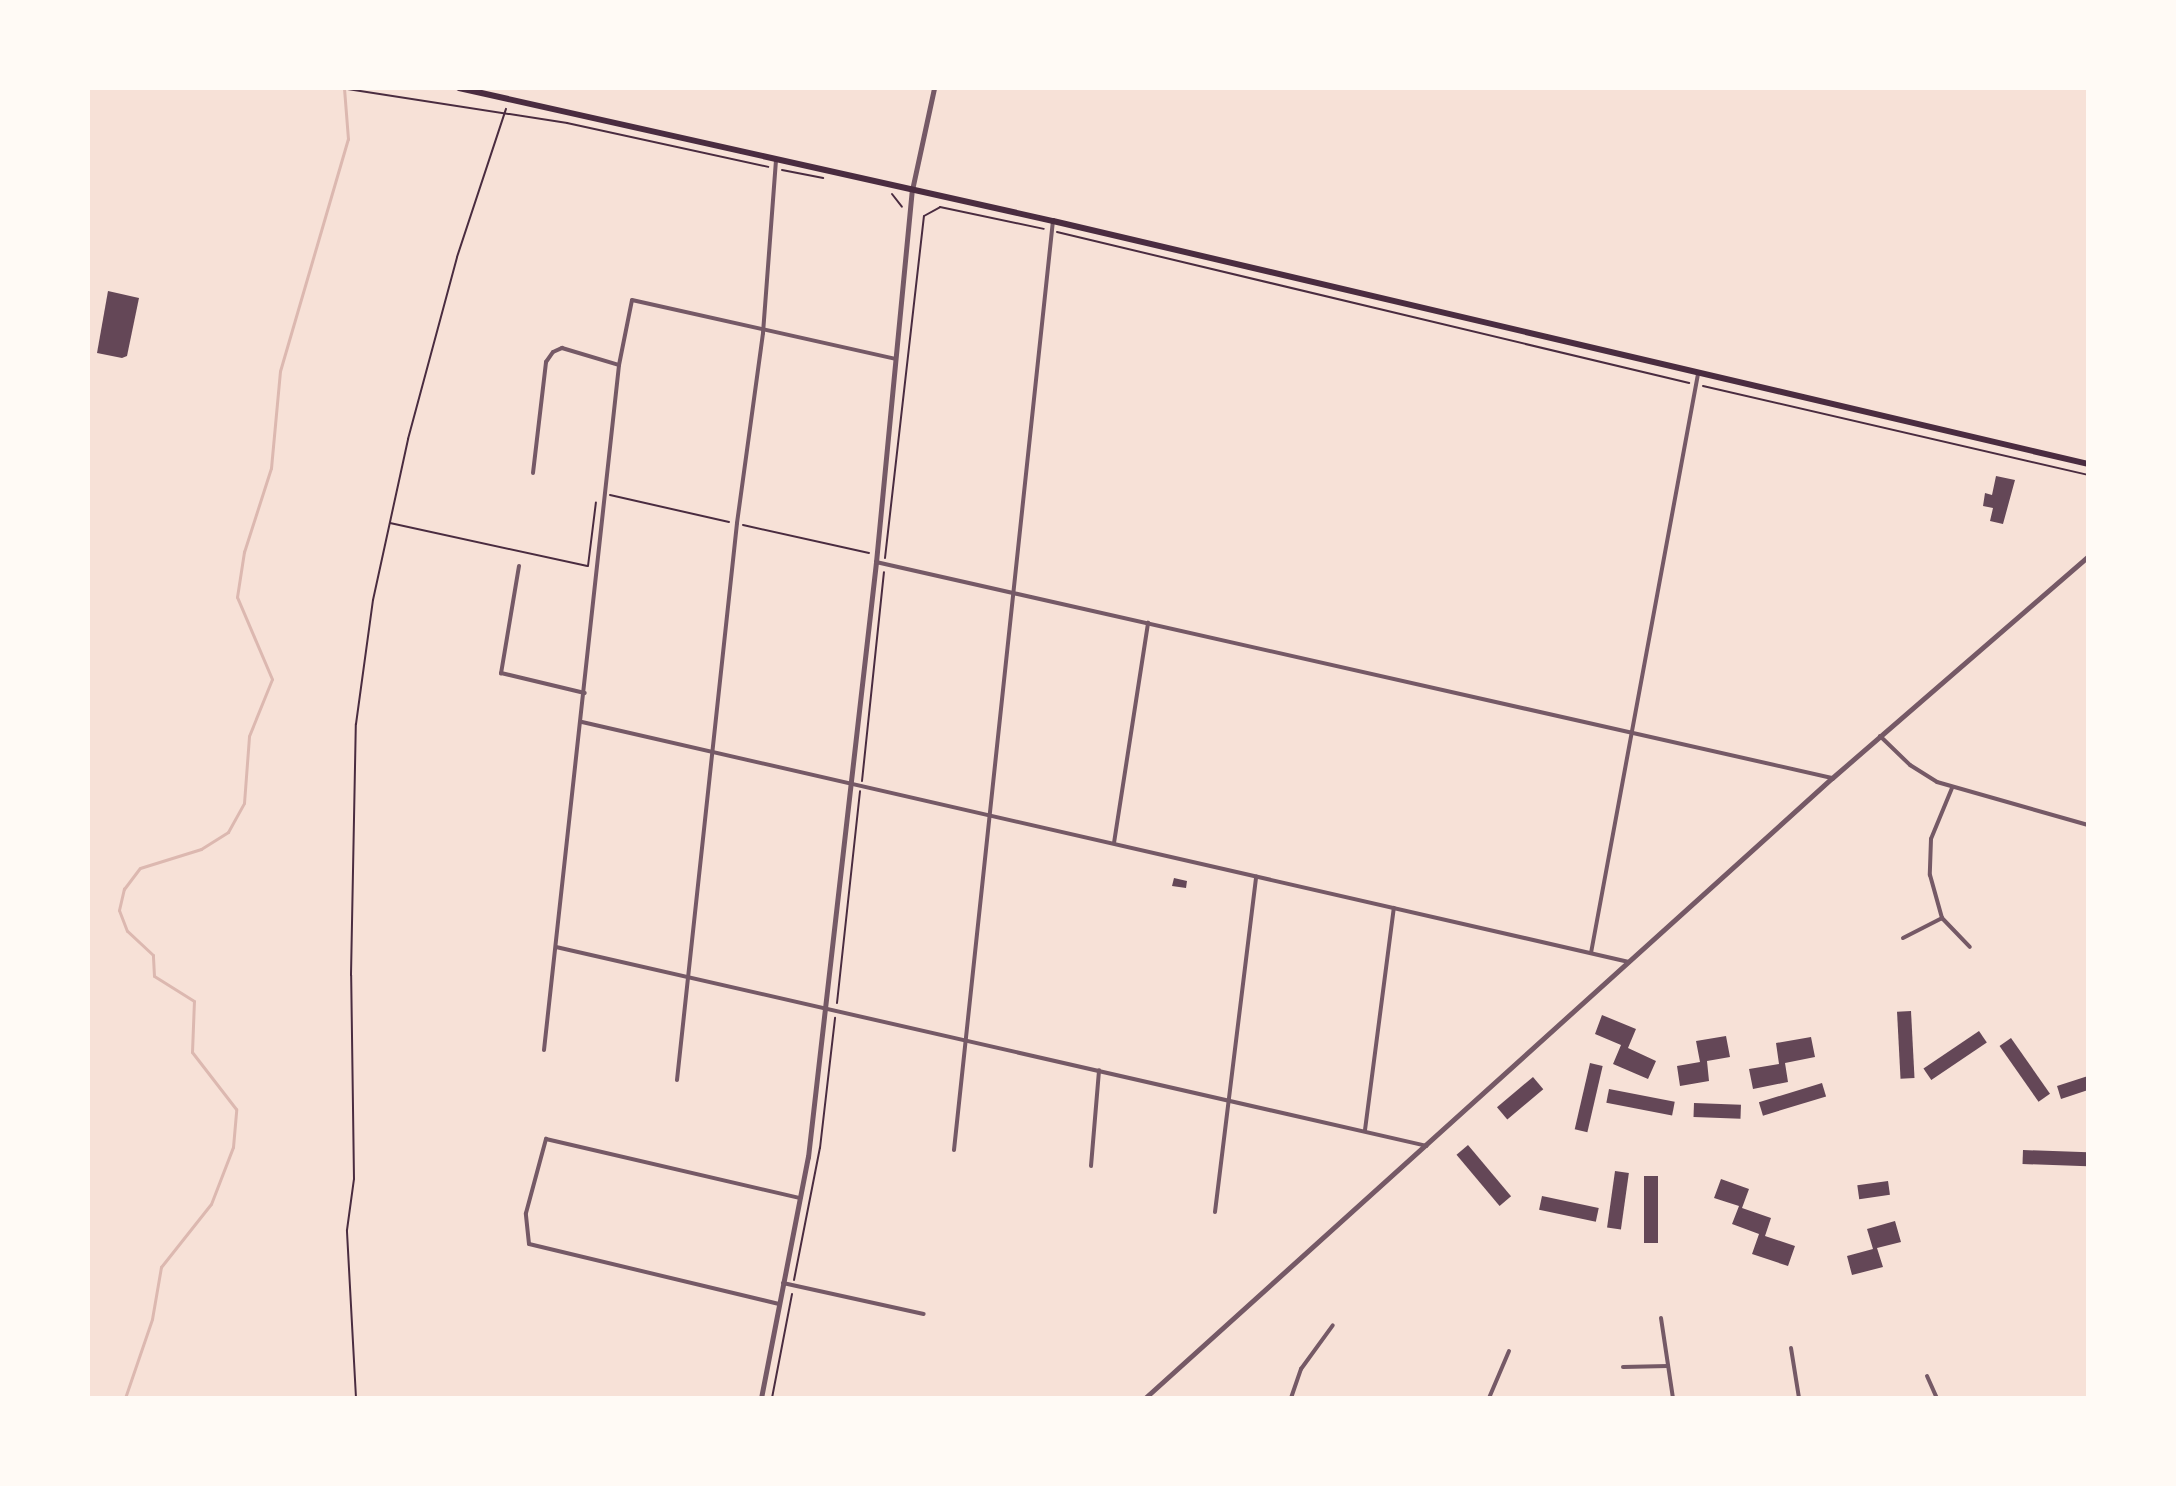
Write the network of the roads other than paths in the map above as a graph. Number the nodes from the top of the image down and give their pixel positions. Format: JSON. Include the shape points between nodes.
{"nodes":[{"id":1,"x":459,"y":88,"type":"edge"},
{"id":2,"x":934,"y":88,"type":"edge"},
{"id":3,"x":776,"y":158,"type":"junction"},
{"id":4,"x":912,"y":190,"type":"junction"},
{"id":5,"x":1053,"y":221,"type":"junction"},
{"id":6,"x":763,"y":333,"type":"junction"},
{"id":7,"x":895,"y":359,"type":"junction"},
{"id":8,"x":619,"y":365,"type":"junction"},
{"id":9,"x":1698,"y":373,"type":"junction"},
{"id":10,"x":2088,"y":464,"type":"edge"},
{"id":11,"x":533,"y":473,"type":"dead end"},
{"id":12,"x":2088,"y":556,"type":"edge"},
{"id":13,"x":876,"y":562,"type":"junction"},
{"id":14,"x":519,"y":566,"type":"dead end"},
{"id":15,"x":1014,"y":592,"type":"junction"},
{"id":16,"x":1148,"y":623,"type":"junction"},
{"id":17,"x":585,"y":693,"type":"junction"},
{"id":18,"x":582,"y":722,"type":"junction"},
{"id":19,"x":1629,"y":732,"type":"junction"},
{"id":20,"x":1880,"y":736,"type":"junction"},
{"id":21,"x":712,"y":751,"type":"junction"},
{"id":22,"x":1832,"y":778,"type":"junction"},
{"id":23,"x":851,"y":783,"type":"junction"},
{"id":24,"x":1952,"y":788,"type":"junction"},
{"id":25,"x":990,"y":815,"type":"junction"},
{"id":26,"x":2088,"y":825,"type":"edge"},
{"id":27,"x":1114,"y":843,"type":"junction"},
{"id":28,"x":1256,"y":876,"type":"junction"},
{"id":29,"x":1394,"y":908,"type":"junction"},
{"id":30,"x":1942,"y":918,"type":"junction"},
{"id":31,"x":1903,"y":938,"type":"dead end"},
{"id":32,"x":556,"y":947,"type":"junction"},
{"id":33,"x":1970,"y":947,"type":"dead end"},
{"id":34,"x":1591,"y":953,"type":"junction"},
{"id":35,"x":1629,"y":962,"type":"junction"},
{"id":36,"x":688,"y":978,"type":"junction"},
{"id":37,"x":826,"y":1008,"type":"junction"},
{"id":38,"x":966,"y":1038,"type":"junction"},
{"id":39,"x":544,"y":1050,"type":"dead end"},
{"id":40,"x":1099,"y":1070,"type":"junction"},
{"id":41,"x":677,"y":1080,"type":"dead end"},
{"id":42,"x":1231,"y":1100,"type":"junction"},
{"id":43,"x":1365,"y":1130,"type":"junction"},
{"id":44,"x":1428,"y":1146,"type":"junction"},
{"id":45,"x":954,"y":1150,"type":"dead end"},
{"id":46,"x":1091,"y":1166,"type":"dead end"},
{"id":47,"x":800,"y":1198,"type":"junction"},
{"id":48,"x":1215,"y":1212,"type":"dead end"},
{"id":49,"x":783,"y":1283,"type":"junction"},
{"id":50,"x":779,"y":1304,"type":"junction"},
{"id":51,"x":924,"y":1314,"type":"dead end"},
{"id":52,"x":1661,"y":1318,"type":"dead end"},
{"id":53,"x":1333,"y":1325,"type":"dead end"},
{"id":54,"x":1791,"y":1348,"type":"dead end"},
{"id":55,"x":1509,"y":1351,"type":"dead end"},
{"id":56,"x":1668,"y":1366,"type":"junction"},
{"id":57,"x":1623,"y":1367,"type":"dead end"},
{"id":58,"x":1927,"y":1376,"type":"dead end"},
{"id":59,"x":761,"y":1398,"type":"edge"},
{"id":60,"x":1145,"y":1398,"type":"edge"},
{"id":61,"x":1291,"y":1398,"type":"edge"},
{"id":62,"x":1489,"y":1398,"type":"edge"},
{"id":63,"x":1673,"y":1398,"type":"edge"},
{"id":64,"x":1799,"y":1398,"type":"edge"},
{"id":65,"x":1937,"y":1398,"type":"edge"}],
"edges":[{"from":1,"to":3,"type":"main road"},
{"from":2,"to":4,"type":"street"},
{"from":3,"to":4,"type":"main road"},
{"from":3,"to":6,"type":"street"},
{"from":4,"to":5,"type":"main road"},
{"from":4,"to":7,"type":"street"},
{"from":5,"to":9,"type":"main road"},
{"from":5,"to":15,"type":"street"},
{"from":6,"to":7,"type":"street"},
{"from":6,"to":8,"type":"street","via":[[632,300]]},
{"from":6,"to":21,"type":"street"},
{"from":7,"to":13,"type":"street"},
{"from":8,"to":11,"type":"street","via":[[562,348],[553,352],[546,362]]},
{"from":8,"to":17,"type":"street"},
{"from":9,"to":10,"type":"main road"},
{"from":9,"to":19,"type":"street"},
{"from":12,"to":20,"type":"street"},
{"from":13,"to":15,"type":"street"},
{"from":13,"to":23,"type":"street"},
{"from":14,"to":17,"type":"street","via":[[501,673]]},
{"from":15,"to":16,"type":"street"},
{"from":15,"to":25,"type":"street"},
{"from":16,"to":19,"type":"street"},
{"from":16,"to":27,"type":"street"},
{"from":17,"to":18,"type":"street"},
{"from":18,"to":21,"type":"street"},
{"from":18,"to":32,"type":"street"},
{"from":19,"to":22,"type":"street"},
{"from":19,"to":34,"type":"street"},
{"from":20,"to":22,"type":"street"},
{"from":20,"to":24,"type":"street","via":[[1910,765]]},
{"from":21,"to":23,"type":"street"},
{"from":21,"to":36,"type":"street"},
{"from":22,"to":35,"type":"street"},
{"from":23,"to":25,"type":"street"},
{"from":23,"to":37,"type":"street"},
{"from":24,"to":26,"type":"street"},
{"from":24,"to":30,"type":"street","via":[[1929,851]]},
{"from":25,"to":27,"type":"street"},
{"from":25,"to":38,"type":"street"},
{"from":27,"to":28,"type":"street"},
{"from":28,"to":29,"type":"street"},
{"from":28,"to":42,"type":"street"},
{"from":29,"to":34,"type":"street"},
{"from":29,"to":43,"type":"street"},
{"from":30,"to":31,"type":"street"},
{"from":30,"to":33,"type":"street"},
{"from":32,"to":36,"type":"street"},
{"from":32,"to":39,"type":"street"},
{"from":34,"to":35,"type":"street"},
{"from":35,"to":44,"type":"street"},
{"from":36,"to":37,"type":"street"},
{"from":36,"to":41,"type":"street"},
{"from":37,"to":38,"type":"street"},
{"from":37,"to":47,"type":"street"},
{"from":38,"to":40,"type":"street"},
{"from":38,"to":45,"type":"street"},
{"from":40,"to":42,"type":"street"},
{"from":40,"to":46,"type":"street"},
{"from":42,"to":43,"type":"street"},
{"from":42,"to":48,"type":"street"},
{"from":43,"to":44,"type":"street"},
{"from":44,"to":60,"type":"street"},
{"from":47,"to":49,"type":"street"},
{"from":47,"to":50,"type":"street","via":[[546,1139],[526,1213],[529,1244]]},
{"from":49,"to":50,"type":"street"},
{"from":49,"to":51,"type":"street"},
{"from":50,"to":59,"type":"street"},
{"from":52,"to":56,"type":"street"},
{"from":53,"to":61,"type":"street","via":[[1306,1360]]},
{"from":54,"to":64,"type":"street"},
{"from":55,"to":62,"type":"street"},
{"from":56,"to":57,"type":"street"},
{"from":56,"to":63,"type":"street"},
{"from":58,"to":65,"type":"street"}]}
